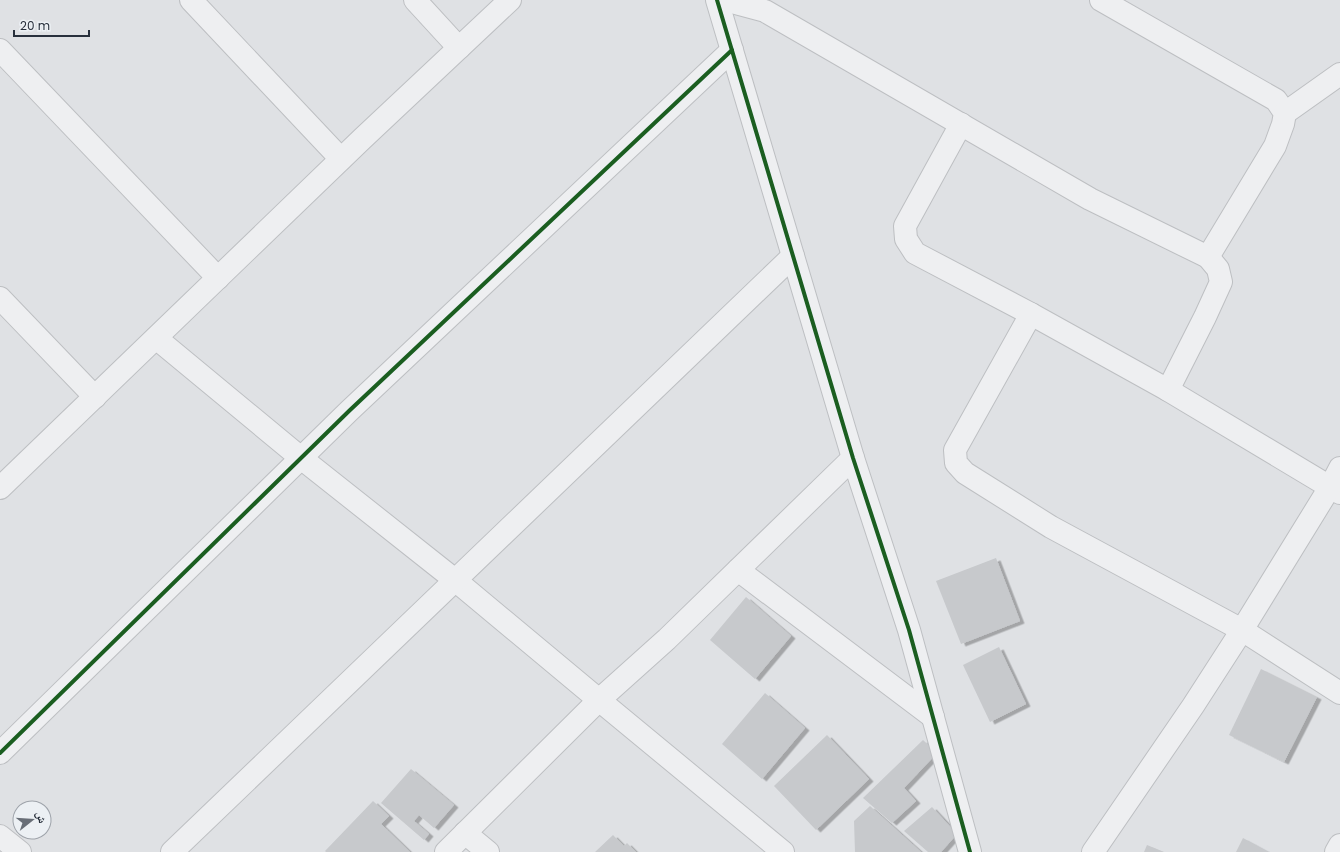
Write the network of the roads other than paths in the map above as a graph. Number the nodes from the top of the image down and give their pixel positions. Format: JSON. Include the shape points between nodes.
{"nodes":[{"id":1,"x":191,"y":0,"type":"edge"},
{"id":2,"x":415,"y":0,"type":"edge"},
{"id":3,"x":510,"y":0,"type":"edge"},
{"id":4,"x":717,"y":0,"type":"edge"},
{"id":5,"x":724,"y":0,"type":"edge"},
{"id":6,"x":1101,"y":0,"type":"edge"},
{"id":7,"x":769,"y":6,"type":"edge"},
{"id":8,"x":459,"y":48,"type":"junction"},
{"id":9,"x":0,"y":50,"type":"edge"},
{"id":10,"x":732,"y":50,"type":"junction"},
{"id":11,"x":1340,"y":74,"type":"edge"},
{"id":12,"x":1285,"y":113,"type":"junction"},
{"id":13,"x":961,"y":124,"type":"junction"},
{"id":14,"x":341,"y":159,"type":"junction"},
{"id":15,"x":793,"y":256,"type":"junction"},
{"id":16,"x":1208,"y":257,"type":"junction"},
{"id":17,"x":218,"y":278,"type":"junction"},
{"id":18,"x":0,"y":298,"type":"edge"},
{"id":19,"x":1031,"y":314,"type":"junction"},
{"id":20,"x":156,"y":338,"type":"junction"},
{"id":21,"x":1168,"y":390,"type":"junction"},
{"id":22,"x":95,"y":397,"type":"junction"},
{"id":23,"x":301,"y":458,"type":"junction"},
{"id":24,"x":853,"y":458,"type":"junction"},
{"id":25,"x":1340,"y":468,"type":"edge"},
{"id":26,"x":0,"y":488,"type":"edge"},
{"id":27,"x":1335,"y":490,"type":"edge"},
{"id":28,"x":738,"y":570,"type":"junction"},
{"id":29,"x":455,"y":580,"type":"junction"},
{"id":30,"x":1242,"y":630,"type":"junction"},
{"id":31,"x":1340,"y":693,"type":"edge"},
{"id":32,"x":599,"y":700,"type":"junction"},
{"id":33,"x":933,"y":717,"type":"junction"},
{"id":34,"x":0,"y":753,"type":"edge"},
{"id":35,"x":465,"y":833,"type":"junction"},
{"id":36,"x":0,"y":836,"type":"edge"},
{"id":37,"x":1340,"y":845,"type":"edge"},
{"id":38,"x":20,"y":852,"type":"edge"},
{"id":39,"x":172,"y":852,"type":"edge"},
{"id":40,"x":446,"y":852,"type":"edge"},
{"id":41,"x":488,"y":852,"type":"edge"},
{"id":42,"x":783,"y":852,"type":"edge"},
{"id":43,"x":970,"y":852,"type":"edge"},
{"id":44,"x":1093,"y":852,"type":"edge"},
{"id":45,"x":1336,"y":852,"type":"edge"}],
"edges":[{"from":1,"to":14,"type":"street"},
{"from":2,"to":8,"type":"street"},
{"from":3,"to":8,"type":"street"},
{"from":4,"to":10,"type":"street"},
{"from":5,"to":7,"type":"street"},
{"from":6,"to":12,"type":"street","via":[[1276,100]]},
{"from":7,"to":13,"type":"street"},
{"from":8,"to":14,"type":"street"},
{"from":9,"to":17,"type":"street"},
{"from":10,"to":15,"type":"street"},
{"from":10,"to":23,"type":"street"},
{"from":11,"to":12,"type":"street"},
{"from":12,"to":16,"type":"street","via":[[1275,146]]},
{"from":13,"to":16,"type":"street","via":[[1090,199]]},
{"from":13,"to":19,"type":"street","via":[[905,226],[906,239],[915,253]]},
{"from":14,"to":17,"type":"street"},
{"from":15,"to":24,"type":"street"},
{"from":15,"to":29,"type":"street"},
{"from":16,"to":21,"type":"street","via":[[1218,269],[1221,282]]},
{"from":17,"to":20,"type":"street"},
{"from":18,"to":22,"type":"street"},
{"from":19,"to":21,"type":"street"},
{"from":19,"to":30,"type":"street","via":[[955,450],[956,463],[965,473],[1051,528]]},
{"from":20,"to":22,"type":"street"},
{"from":20,"to":23,"type":"street"},
{"from":21,"to":27,"type":"street"},
{"from":22,"to":26,"type":"street"},
{"from":23,"to":29,"type":"street"},
{"from":23,"to":34,"type":"street"},
{"from":24,"to":28,"type":"street"},
{"from":24,"to":33,"type":"street","via":[[909,630]]},
{"from":25,"to":27,"type":"street"},
{"from":27,"to":30,"type":"street"},
{"from":28,"to":32,"type":"street"},
{"from":28,"to":33,"type":"street"},
{"from":29,"to":32,"type":"street"},
{"from":29,"to":39,"type":"street"},
{"from":30,"to":31,"type":"street"},
{"from":30,"to":44,"type":"street"},
{"from":32,"to":35,"type":"street"},
{"from":32,"to":42,"type":"street"},
{"from":33,"to":43,"type":"street"},
{"from":35,"to":40,"type":"street"},
{"from":35,"to":41,"type":"street"},
{"from":36,"to":38,"type":"street"},
{"from":37,"to":45,"type":"street"}]}
